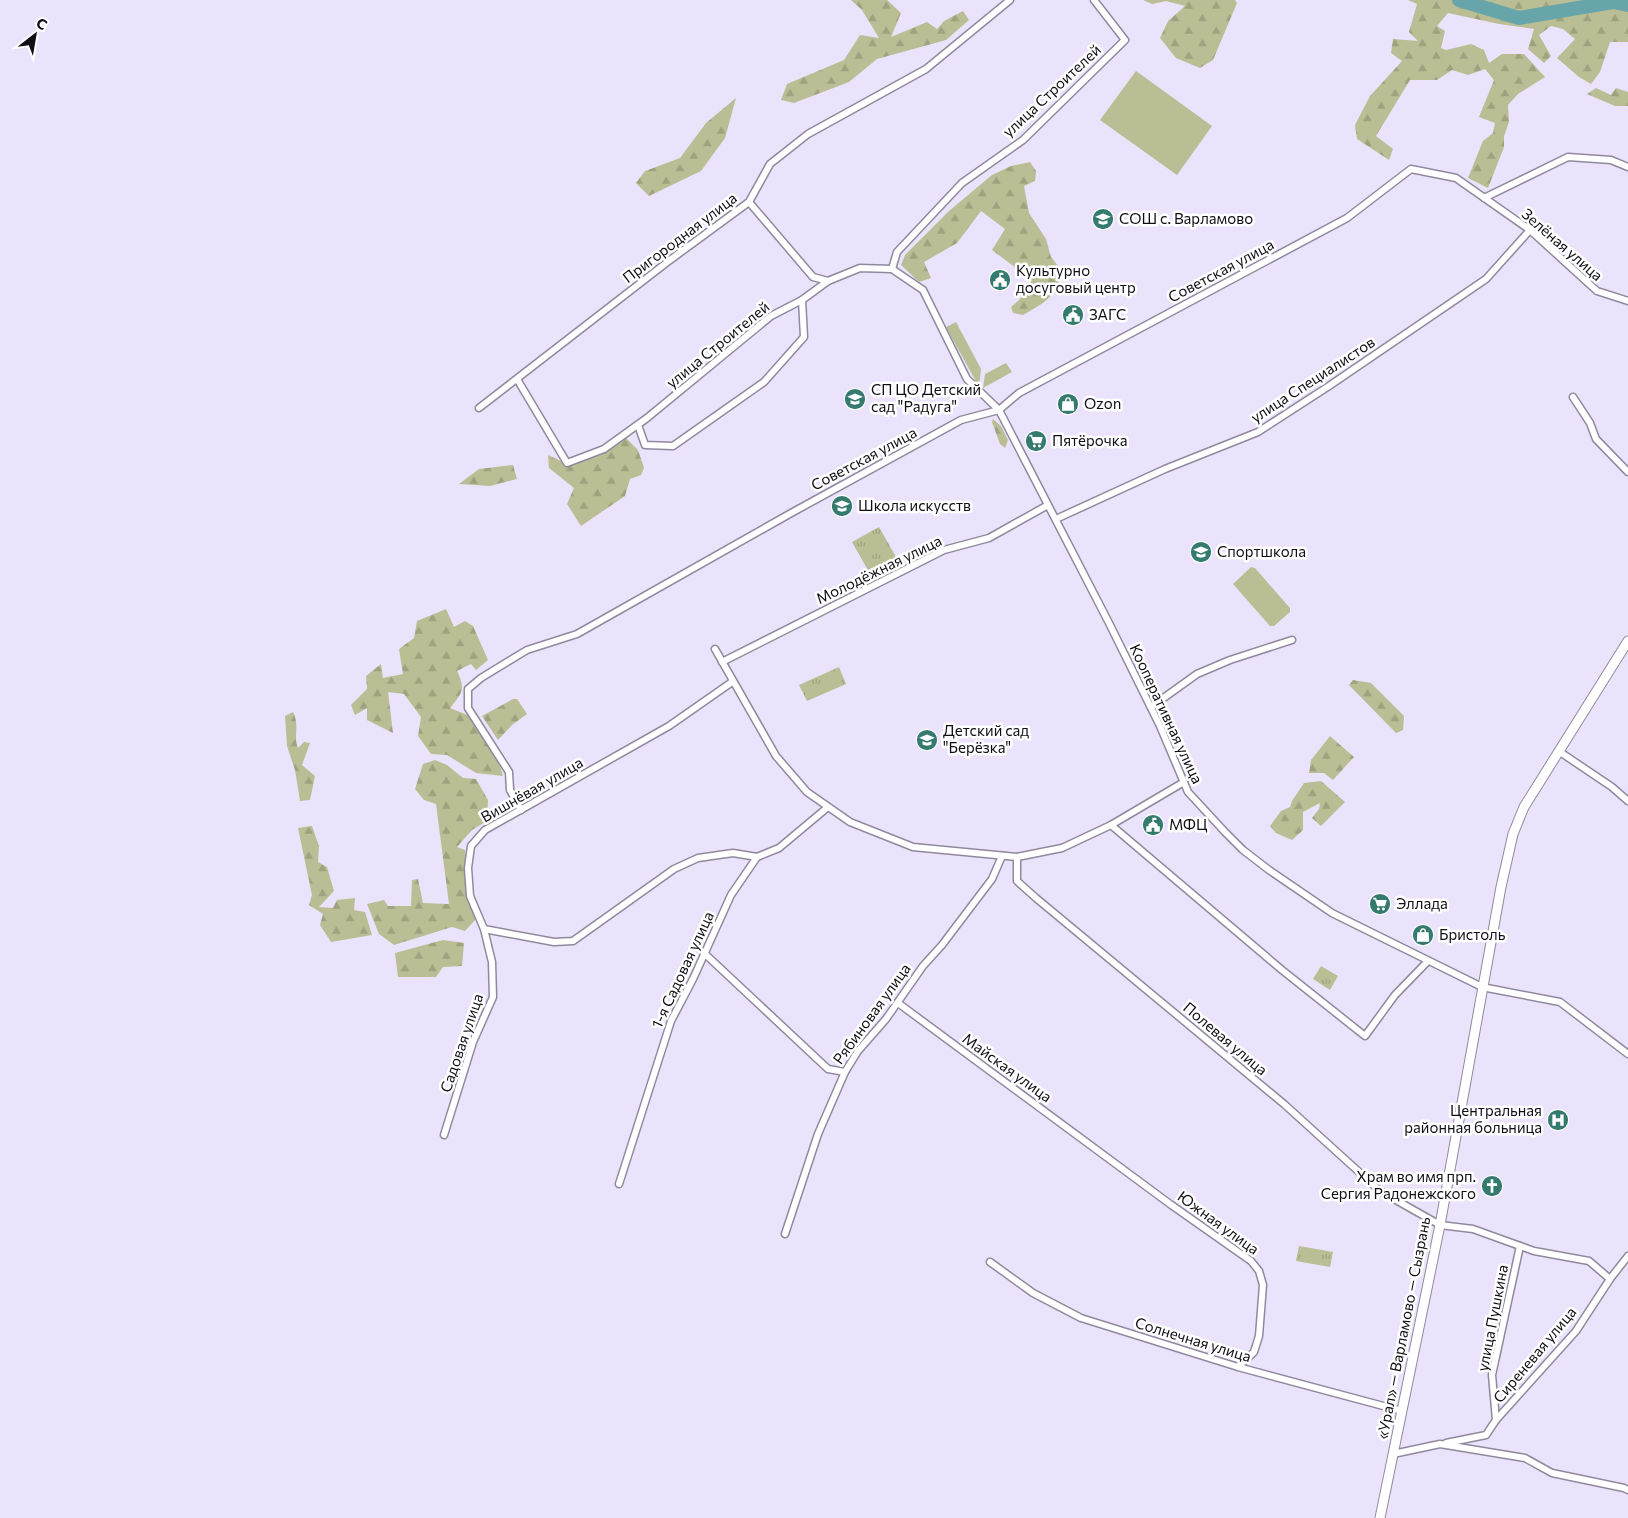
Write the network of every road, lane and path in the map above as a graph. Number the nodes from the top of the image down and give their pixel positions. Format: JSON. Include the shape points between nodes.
{"nodes":[{"id":1,"x":1010,"y":0,"type":"edge"},
{"id":2,"x":1094,"y":0,"type":"edge"},
{"id":3,"x":1628,"y":168,"type":"edge"},
{"id":4,"x":1402,"y":176,"type":"joint"},
{"id":5,"x":1484,"y":198,"type":"junction"},
{"id":6,"x":749,"y":202,"type":"junction"},
{"id":7,"x":1530,"y":230,"type":"junction"},
{"id":8,"x":892,"y":269,"type":"junction"},
{"id":9,"x":828,"y":281,"type":"junction"},
{"id":10,"x":802,"y":300,"type":"junction"},
{"id":11,"x":1628,"y":301,"type":"edge"},
{"id":12,"x":517,"y":379,"type":"junction"},
{"id":13,"x":1573,"y":397,"type":"dead end"},
{"id":14,"x":479,"y":408,"type":"dead end"},
{"id":15,"x":999,"y":410,"type":"junction"},
{"id":16,"x":638,"y":425,"type":"junction"},
{"id":17,"x":1628,"y":472,"type":"edge"},
{"id":18,"x":1048,"y":505,"type":"junction"},
{"id":19,"x":1056,"y":519,"type":"junction"},
{"id":20,"x":1292,"y":640,"type":"dead end"},
{"id":21,"x":1628,"y":642,"type":"edge"},
{"id":22,"x":715,"y":649,"type":"dead end"},
{"id":23,"x":722,"y":662,"type":"junction"},
{"id":24,"x":732,"y":682,"type":"junction"},
{"id":25,"x":1151,"y":708,"type":"junction"},
{"id":26,"x":1560,"y":752,"type":"junction"},
{"id":27,"x":1184,"y":782,"type":"junction"},
{"id":28,"x":1628,"y":801,"type":"edge"},
{"id":29,"x":828,"y":807,"type":"junction"},
{"id":30,"x":521,"y":810,"type":"junction"},
{"id":31,"x":1111,"y":825,"type":"junction"},
{"id":32,"x":757,"y":856,"type":"junction"},
{"id":33,"x":1002,"y":856,"type":"junction"},
{"id":34,"x":1017,"y":857,"type":"junction"},
{"id":35,"x":484,"y":929,"type":"junction"},
{"id":36,"x":704,"y":953,"type":"junction"},
{"id":37,"x":1428,"y":961,"type":"junction"},
{"id":38,"x":1482,"y":986,"type":"junction"},
{"id":39,"x":898,"y":1003,"type":"junction"},
{"id":40,"x":1628,"y":1054,"type":"edge"},
{"id":41,"x":845,"y":1072,"type":"junction"},
{"id":42,"x":444,"y":1135,"type":"dead end"},
{"id":43,"x":1101,"y":1153,"type":"joint"},
{"id":44,"x":619,"y":1184,"type":"dead end"},
{"id":45,"x":1440,"y":1225,"type":"junction"},
{"id":46,"x":785,"y":1234,"type":"dead end"},
{"id":47,"x":1520,"y":1246,"type":"junction"},
{"id":48,"x":1628,"y":1256,"type":"edge"},
{"id":49,"x":990,"y":1262,"type":"dead end"},
{"id":50,"x":1610,"y":1278,"type":"junction"},
{"id":51,"x":1238,"y":1367,"type":"junction"},
{"id":52,"x":1402,"y":1410,"type":"junction"},
{"id":53,"x":1496,"y":1420,"type":"junction"},
{"id":54,"x":1440,"y":1444,"type":"junction"},
{"id":55,"x":1393,"y":1454,"type":"junction"},
{"id":56,"x":1628,"y":1490,"type":"edge"},
{"id":57,"x":1380,"y":1518,"type":"edge"}],
"edges":[{"from":1,"to":6,"type":"street","name":"Пригородная улица","via":[[926,70],[808,134],[770,164]]},
{"from":2,"to":8,"type":"street","name":"улица Строителей","via":[[1125,40],[1023,140],[962,183],[897,252]]},
{"from":3,"to":5,"type":"street","via":[[1611,160],[1568,157]]},
{"from":4,"to":5,"type":"street","name":"Зелёная улица","via":[[1411,169],[1456,178]]},
{"from":4,"to":15,"type":"street","name":"Советская улица","via":[[1347,218],[1019,393]]},
{"from":5,"to":7,"type":"street","name":"Зелёная улица"},
{"from":6,"to":9,"type":"street","via":[[813,277]]},
{"from":6,"to":12,"type":"street","name":"Пригородная улица"},
{"from":7,"to":11,"type":"street","name":"Зелёная улица","via":[[1597,292]]},
{"from":7,"to":19,"type":"street","name":"улица Специалистов","via":[[1486,279],[1258,432]]},
{"from":8,"to":9,"type":"street","name":"улица Строителей","via":[[860,268]]},
{"from":8,"to":15,"type":"street","name":"Кооперативная улица","via":[[923,290],[967,379]]},
{"from":9,"to":10,"type":"street","name":"улица Строителей"},
{"from":10,"to":16,"type":"street","name":"улица Строителей","via":[[771,316]]},
{"from":10,"to":16,"type":"street","via":[[804,337],[764,382],[673,446],[645,444]]},
{"from":12,"to":14,"type":"street","name":"Пригородная улица"},
{"from":12,"to":16,"type":"street","name":"улица Строителей","via":[[567,463],[604,449]]},
{"from":13,"to":17,"type":"street","via":[[1596,439]]},
{"from":15,"to":18,"type":"street","name":"Кооперативная улица"},
{"from":15,"to":30,"type":"street","name":"Советская улица","via":[[961,420],[577,634],[527,650],[481,678],[468,689],[468,708],[509,772],[510,790]]},
{"from":18,"to":19,"type":"street","name":"Кооперативная улица"},
{"from":18,"to":23,"type":"street","name":"Молодёжная улица","via":[[989,538],[944,550]]},
{"from":19,"to":25,"type":"street","name":"Кооперативная улица"},
{"from":20,"to":25,"type":"street","via":[[1197,674]]},
{"from":21,"to":26,"type":"main road","name":"«Урал» — Варламово — Сызрань"},
{"from":22,"to":23,"type":"street"},
{"from":23,"to":24,"type":"street"},
{"from":24,"to":29,"type":"street","via":[[776,756],[807,792]]},
{"from":24,"to":30,"type":"street","name":"Вишнёвая улица","via":[[669,726]]},
{"from":25,"to":27,"type":"street","name":"Кооперативная улица"},
{"from":26,"to":28,"type":"street"},
{"from":26,"to":38,"type":"main road","name":"«Урал» — Варламово — Сызрань","via":[[1524,807],[1513,834]]},
{"from":27,"to":31,"type":"street"},
{"from":27,"to":37,"type":"street","name":"Кооперативная улица","via":[[1188,792],[1225,832],[1269,870],[1332,913]]},
{"from":29,"to":32,"type":"street","via":[[779,848]]},
{"from":29,"to":33,"type":"street","via":[[850,822],[913,847]]},
{"from":30,"to":35,"type":"street","name":"Вишнёвая улица","via":[[485,830],[471,846],[468,868],[470,896]]},
{"from":31,"to":34,"type":"street","via":[[1062,848]]},
{"from":31,"to":37,"type":"street","via":[[1365,1036],[1395,995]]},
{"from":32,"to":35,"type":"street","via":[[733,853],[698,858],[674,869],[572,941],[554,942]]},
{"from":32,"to":36,"type":"street","name":"1-я Садовая улица","via":[[730,895]]},
{"from":33,"to":34,"type":"street"},
{"from":33,"to":39,"type":"street","name":"Рябиновая улица","via":[[992,879]]},
{"from":34,"to":45,"type":"street","name":"Полевая улица","via":[[1017,881],[1036,898],[1284,1104],[1380,1191]]},
{"from":35,"to":42,"type":"street","name":"Садовая улица","via":[[492,962],[493,997],[473,1042]]},
{"from":36,"to":41,"type":"street","via":[[828,1069]]},
{"from":36,"to":44,"type":"street","name":"1-я Садовая улица","via":[[671,1021]]},
{"from":37,"to":38,"type":"street","name":"Кооперативная улица"},
{"from":38,"to":40,"type":"street","name":"Кооперативная улица","via":[[1560,1002]]},
{"from":38,"to":45,"type":"main road","name":"«Урал» — Варламово — Сызрань"},
{"from":39,"to":41,"type":"street","name":"Рябиновая улица"},
{"from":39,"to":43,"type":"street","name":"Майская улица"},
{"from":41,"to":46,"type":"street","name":"Рябиновая улица","via":[[818,1134]]},
{"from":43,"to":51,"type":"street","name":"Южная улица","via":[[1231,1246],[1259,1271],[1264,1285],[1259,1336],[1254,1352]]},
{"from":45,"to":47,"type":"street","name":"улица Пушкина","via":[[1473,1229]]},
{"from":45,"to":52,"type":"main road","name":"«Урал» — Варламово — Сызрань"},
{"from":47,"to":50,"type":"street","name":"улица Пушкина","via":[[1589,1261]]},
{"from":47,"to":53,"type":"street","name":"улица Пушкина","via":[[1492,1375]]},
{"from":48,"to":50,"type":"street","name":"Сиреневая улица"},
{"from":49,"to":51,"type":"street","name":"Солнечная улица","via":[[1033,1293],[1080,1318]]},
{"from":50,"to":53,"type":"street","name":"Сиреневая улица","via":[[1576,1331]]},
{"from":51,"to":52,"type":"street","name":"Солнечная улица"},
{"from":52,"to":55,"type":"main road","name":"«Урал» — Варламово — Сызрань"},
{"from":53,"to":54,"type":"street","via":[[1486,1435]]},
{"from":54,"to":55,"type":"street"},
{"from":54,"to":56,"type":"street","via":[[1525,1458],[1552,1473]]},
{"from":55,"to":57,"type":"main road","name":"«Урал» — Варламово — Сызрань"}]}
